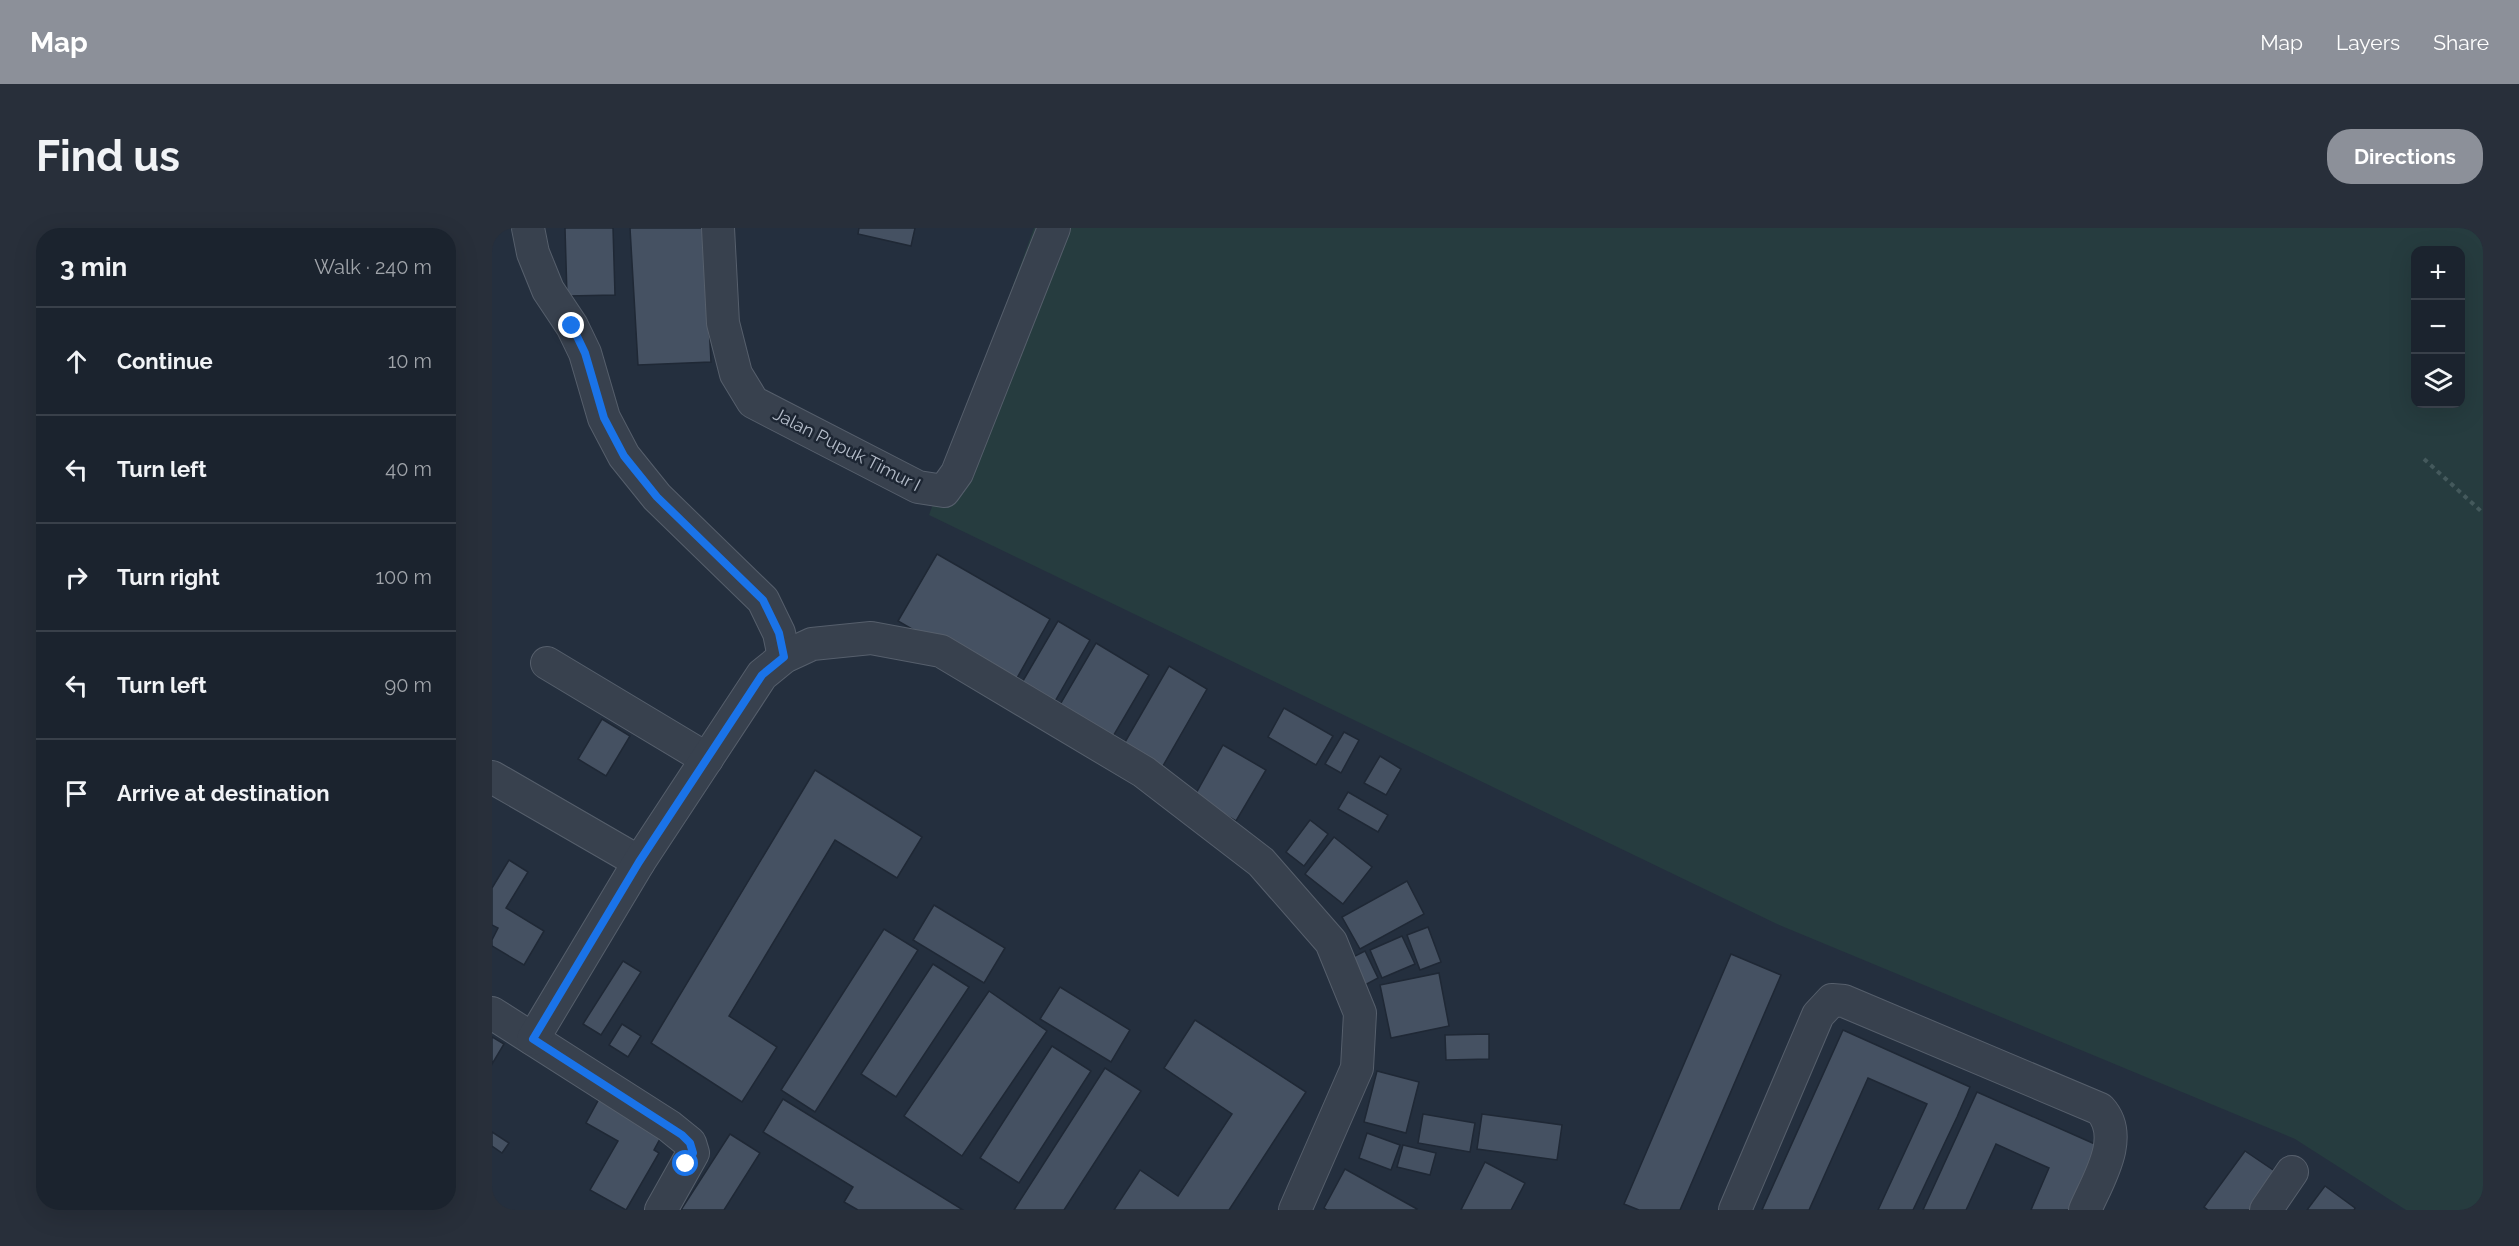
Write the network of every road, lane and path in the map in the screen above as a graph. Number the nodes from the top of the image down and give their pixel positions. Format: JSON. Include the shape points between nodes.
{"nodes":[{"id":1,"x":528,"y":228,"type":"edge"},
{"id":2,"x":718,"y":228,"type":"edge"},
{"id":3,"x":1054,"y":228,"type":"edge"},
{"id":4,"x":2424,"y":459,"type":"dead end"},
{"id":5,"x":2483,"y":513,"type":"edge"},
{"id":6,"x":784,"y":657,"type":"junction"},
{"id":7,"x":547,"y":663,"type":"dead end"},
{"id":8,"x":707,"y":759,"type":"junction"},
{"id":9,"x":492,"y":777,"type":"edge"},
{"id":10,"x":639,"y":862,"type":"junction"},
{"id":11,"x":492,"y":1013,"type":"edge"},
{"id":12,"x":533,"y":1039,"type":"junction"},
{"id":13,"x":2292,"y":1172,"type":"dead end"},
{"id":14,"x":661,"y":1210,"type":"edge"},
{"id":15,"x":1295,"y":1210,"type":"edge"},
{"id":16,"x":1735,"y":1210,"type":"edge"},
{"id":17,"x":2085,"y":1210,"type":"edge"},
{"id":18,"x":2266,"y":1210,"type":"edge"}],
"edges":[{"from":1,"to":6,"type":"street","via":[[540,272],[585,353],[604,418],[624,456],[657,497],[763,600],[779,633]]},
{"from":2,"to":3,"type":"street","name":"Jalan Pupuk Timur I","via":[[723,323],[736,374],[753,402],[918,487],[944,491],[957,472]]},
{"from":4,"to":5,"type":"path"},
{"from":6,"to":8,"type":"street","via":[[762,675]]},
{"from":6,"to":15,"type":"street","via":[[812,644],[871,638],[941,651],[1144,772],[1261,862],[1331,942],[1360,1013],[1357,1068]]},
{"from":7,"to":8,"type":"street"},
{"from":8,"to":10,"type":"street"},
{"from":9,"to":10,"type":"street"},
{"from":10,"to":12,"type":"street"},
{"from":11,"to":12,"type":"street"},
{"from":12,"to":14,"type":"street","via":[[690,1143],[693,1153]]},
{"from":13,"to":18,"type":"street"},
{"from":16,"to":17,"type":"street","via":[[1818,1015],[1832,1000],[1844,1001],[2100,1109],[2109,1118],[2112,1131],[2109,1151]]}]}
